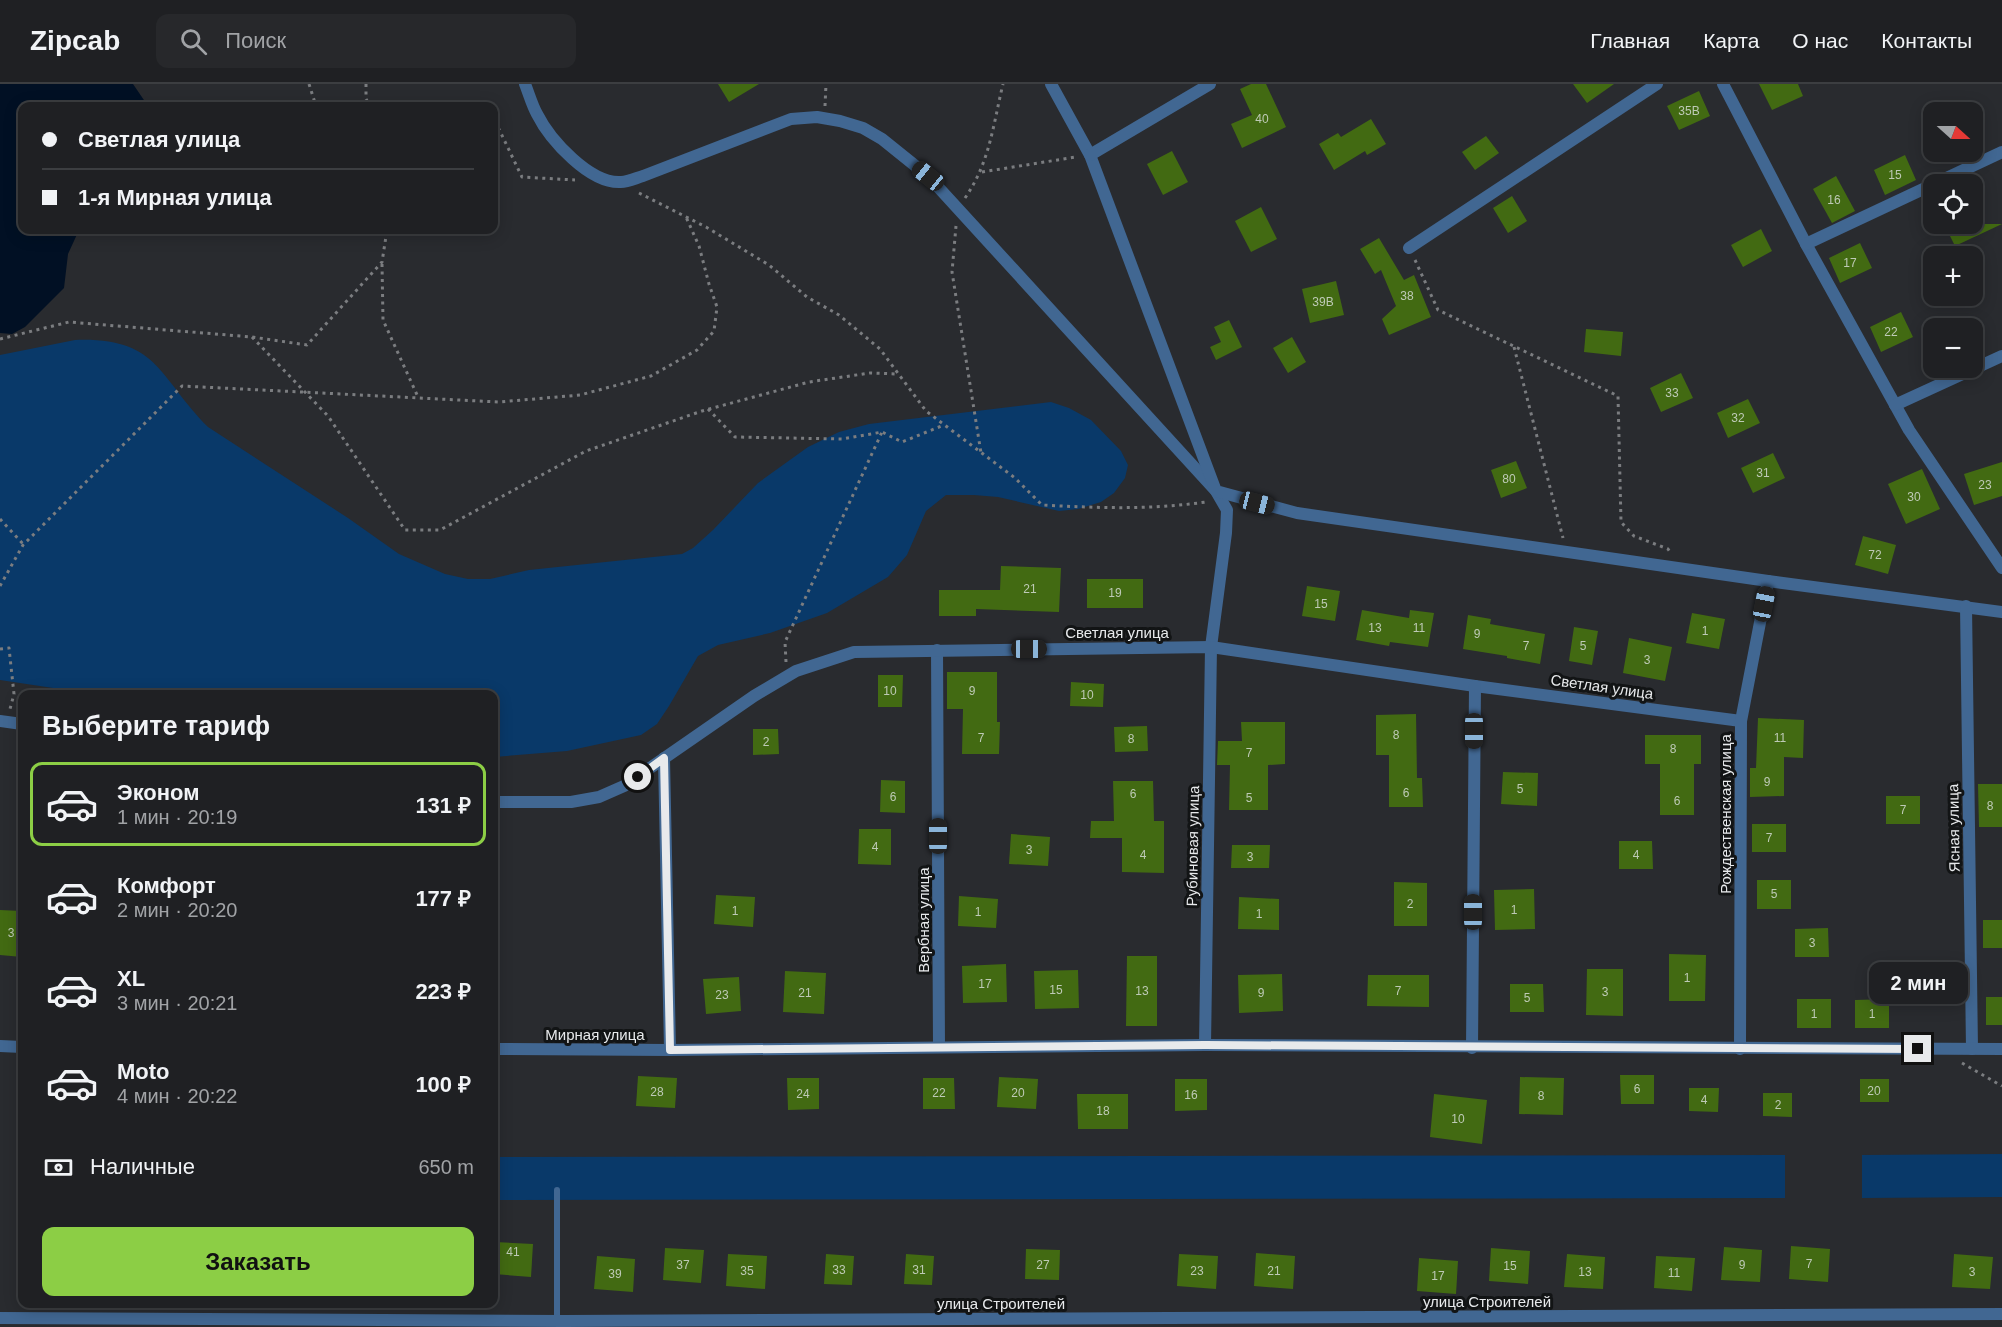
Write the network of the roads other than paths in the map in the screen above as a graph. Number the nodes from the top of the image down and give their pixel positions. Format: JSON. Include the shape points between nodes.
{"nodes":[{"id":1,"x":525,"y":84,"type":"edge"},
{"id":2,"x":1051,"y":84,"type":"edge"},
{"id":3,"x":1210,"y":84,"type":"edge"},
{"id":4,"x":1657,"y":84,"type":"edge"},
{"id":5,"x":1723,"y":84,"type":"edge"},
{"id":6,"x":2002,"y":152,"type":"edge"},
{"id":7,"x":1090,"y":155,"type":"junction"},
{"id":8,"x":1806,"y":244,"type":"junction"},
{"id":9,"x":1409,"y":248,"type":"road end"},
{"id":10,"x":2002,"y":356,"type":"edge"},
{"id":11,"x":1895,"y":405,"type":"junction"},
{"id":12,"x":1219,"y":495,"type":"junction"},
{"id":13,"x":2002,"y":568,"type":"edge"},
{"id":14,"x":1768,"y":581,"type":"junction"},
{"id":15,"x":1966,"y":606,"type":"junction"},
{"id":16,"x":2002,"y":612,"type":"edge"},
{"id":17,"x":1211,"y":648,"type":"junction"},
{"id":18,"x":937,"y":650,"type":"junction"},
{"id":19,"x":1474,"y":686,"type":"junction"},
{"id":20,"x":1742,"y":721,"type":"junction"},
{"id":21,"x":3,"y":722,"type":"edge"},
{"id":22,"x":18,"y":724,"type":"edge"},
{"id":23,"x":664,"y":758,"type":"junction"},
{"id":24,"x":498,"y":802,"type":"edge"},
{"id":25,"x":1205,"y":1045,"type":"junction"},
{"id":26,"x":0,"y":1046,"type":"edge"},
{"id":27,"x":18,"y":1047,"type":"edge"},
{"id":28,"x":939,"y":1047,"type":"junction"},
{"id":29,"x":1472,"y":1048,"type":"junction"},
{"id":30,"x":498,"y":1049,"type":"edge"},
{"id":31,"x":1740,"y":1049,"type":"junction"},
{"id":32,"x":1972,"y":1049,"type":"junction"},
{"id":33,"x":2002,"y":1049,"type":"edge"},
{"id":34,"x":670,"y":1050,"type":"junction"},
{"id":35,"x":557,"y":1190,"type":"dead end"},
{"id":36,"x":2002,"y":1314,"type":"edge"},
{"id":37,"x":0,"y":1318,"type":"edge"},
{"id":38,"x":556,"y":1321,"type":"junction"}],
"edges":[{"from":1,"to":12,"type":"street","via":[[537,116],[564,151],[589,172],[620,182],[791,119],[840,121],[882,139],[928,176]]},
{"from":2,"to":7,"type":"street","name":"Рубиновая улица"},
{"from":3,"to":7,"type":"street"},
{"from":4,"to":9,"type":"street"},
{"from":5,"to":8,"type":"street"},
{"from":6,"to":8,"type":"street"},
{"from":7,"to":12,"type":"street","name":"Рубиновая улица"},
{"from":8,"to":11,"type":"street"},
{"from":10,"to":11,"type":"street"},
{"from":11,"to":13,"type":"street"},
{"from":12,"to":14,"type":"street","via":[[1297,513]]},
{"from":12,"to":17,"type":"street","name":"Рубиновая улица","via":[[1227,510],[1226,533]]},
{"from":14,"to":15,"type":"street"},
{"from":14,"to":20,"type":"street","name":"Рождественская улица"},
{"from":15,"to":16,"type":"street"},
{"from":15,"to":32,"type":"street","name":"Ясная улица"},
{"from":17,"to":18,"type":"street","name":"Светлая улица"},
{"from":17,"to":19,"type":"street","name":"Светлая улица"},
{"from":17,"to":25,"type":"street","name":"Рубиновая улица"},
{"from":18,"to":23,"type":"street","name":"Светлая улица","via":[[854,652],[796,671]]},
{"from":18,"to":28,"type":"street","name":"Вербная улица"},
{"from":19,"to":20,"type":"street","name":"Светлая улица"},
{"from":19,"to":29,"type":"street"},
{"from":20,"to":31,"type":"street","name":"Рождественская улица"},
{"from":21,"to":22,"type":"street"},
{"from":23,"to":24,"type":"street","name":"Светлая улица","via":[[624,786],[599,797],[571,802]]},
{"from":23,"to":34,"type":"street"},
{"from":25,"to":28,"type":"street","name":"Мирная улица"},
{"from":25,"to":29,"type":"street","name":"Мирная улица"},
{"from":26,"to":27,"type":"street"},
{"from":28,"to":34,"type":"street","name":"Мирная улица"},
{"from":29,"to":31,"type":"street","name":"Мирная улица"},
{"from":30,"to":34,"type":"street","name":"Мирная улица"},
{"from":31,"to":32,"type":"street","name":"Мирная улица"},
{"from":32,"to":33,"type":"street","name":"Мирная улица"},
{"from":35,"to":38,"type":"lane"},
{"from":36,"to":38,"type":"street","name":"улица Строителей"},
{"from":37,"to":38,"type":"street","name":"улица Строителей"}]}
